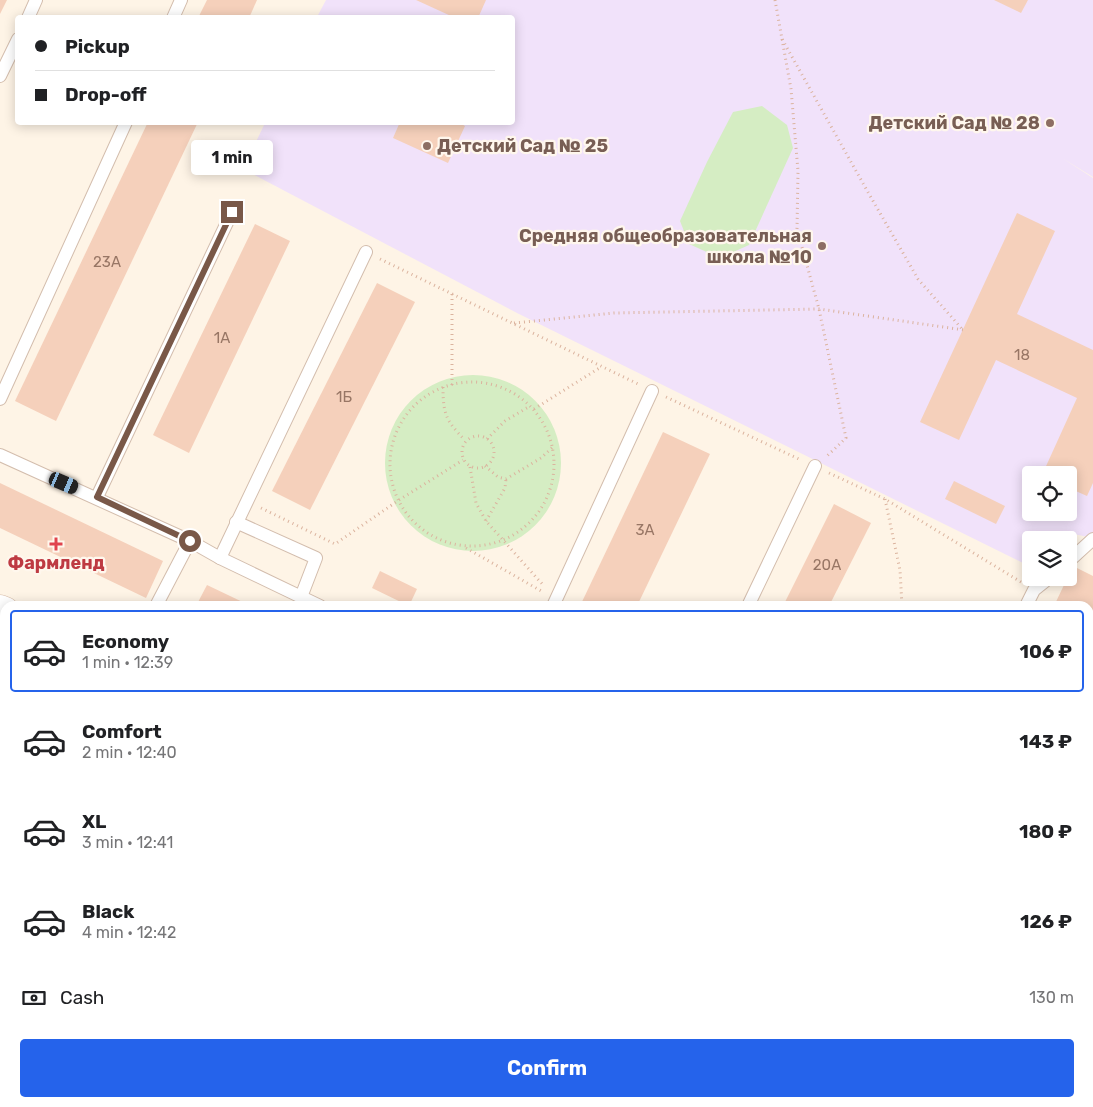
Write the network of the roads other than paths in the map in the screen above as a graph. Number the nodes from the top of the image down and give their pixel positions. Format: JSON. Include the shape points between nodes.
{"nodes":[{"id":1,"x":36,"y":0,"type":"edge"},
{"id":2,"x":181,"y":0,"type":"edge"},
{"id":3,"x":29,"y":15,"type":"edge"},
{"id":4,"x":174,"y":15,"type":"edge"},
{"id":5,"x":15,"y":45,"type":"edge"},
{"id":6,"x":0,"y":76,"type":"edge"},
{"id":7,"x":125,"y":125,"type":"edge"},
{"id":8,"x":232,"y":212,"type":"dead end"},
{"id":9,"x":366,"y":252,"type":"road end"},
{"id":10,"x":652,"y":391,"type":"road end"},
{"id":11,"x":0,"y":399,"type":"edge"},
{"id":12,"x":0,"y":455,"type":"edge"},
{"id":13,"x":815,"y":466,"type":"road end"},
{"id":14,"x":97,"y":497,"type":"junction"},
{"id":15,"x":236,"y":522,"type":"junction"},
{"id":16,"x":1093,"y":539,"type":"edge"},
{"id":17,"x":190,"y":541,"type":"junction"},
{"id":18,"x":1077,"y":554,"type":"edge"},
{"id":19,"x":220,"y":558,"type":"junction"},
{"id":20,"x":1039,"y":586,"type":"edge"},
{"id":21,"x":301,"y":597,"type":"junction"},
{"id":22,"x":159,"y":601,"type":"edge"},
{"id":23,"x":309,"y":601,"type":"edge"},
{"id":24,"x":556,"y":601,"type":"edge"},
{"id":25,"x":750,"y":601,"type":"edge"},
{"id":26,"x":1028,"y":601,"type":"edge"}],
"edges":[{"from":1,"to":3,"type":"lane"},
{"from":2,"to":4,"type":"lane"},
{"from":5,"to":6,"type":"lane"},
{"from":7,"to":11,"type":"lane"},
{"from":8,"to":14,"type":"lane"},
{"from":9,"to":15,"type":"lane"},
{"from":10,"to":24,"type":"lane"},
{"from":12,"to":14,"type":"lane"},
{"from":13,"to":25,"type":"lane"},
{"from":14,"to":17,"type":"lane"},
{"from":15,"to":19,"type":"lane"},
{"from":15,"to":21,"type":"lane","via":[[316,558]]},
{"from":16,"to":18,"type":"lane"},
{"from":17,"to":19,"type":"lane"},
{"from":17,"to":22,"type":"lane"},
{"from":19,"to":21,"type":"lane"},
{"from":20,"to":26,"type":"lane"},
{"from":21,"to":23,"type":"lane"}]}
